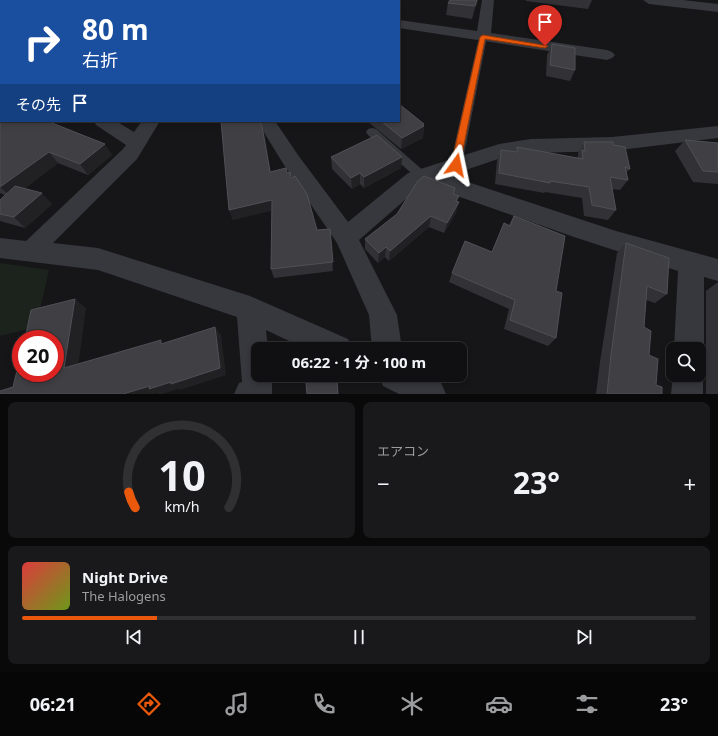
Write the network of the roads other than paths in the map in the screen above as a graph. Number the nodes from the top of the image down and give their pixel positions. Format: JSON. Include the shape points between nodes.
{"nodes":[{"id":1,"x":488,"y":0,"type":"edge"},
{"id":2,"x":649,"y":0,"type":"edge"},
{"id":3,"x":718,"y":8,"type":"edge"},
{"id":4,"x":400,"y":24,"type":"edge"},
{"id":5,"x":483,"y":37,"type":"junction"},
{"id":6,"x":607,"y":55,"type":"dead end"},
{"id":7,"x":105,"y":122,"type":"edge"},
{"id":8,"x":149,"y":122,"type":"edge"},
{"id":9,"x":267,"y":122,"type":"edge"},
{"id":10,"x":372,"y":132,"type":"dead end"},
{"id":11,"x":718,"y":132,"type":"edge"},
{"id":12,"x":138,"y":144,"type":"junction"},
{"id":13,"x":456,"y":165,"type":"junction"},
{"id":14,"x":427,"y":174,"type":"junction"},
{"id":15,"x":346,"y":237,"type":"junction"},
{"id":16,"x":0,"y":248,"type":"edge"},
{"id":17,"x":33,"y":250,"type":"junction"},
{"id":18,"x":691,"y":264,"type":"junction"},
{"id":19,"x":718,"y":270,"type":"edge"},
{"id":20,"x":250,"y":309,"type":"junction"},
{"id":21,"x":323,"y":342,"type":"edge"},
{"id":22,"x":386,"y":342,"type":"edge"},
{"id":23,"x":689,"y":342,"type":"edge"},
{"id":24,"x":407,"y":382,"type":"edge"},
{"id":25,"x":688,"y":382,"type":"edge"},
{"id":26,"x":255,"y":393,"type":"edge"},
{"id":27,"x":430,"y":394,"type":"edge"},
{"id":28,"x":687,"y":394,"type":"edge"}],
"edges":[{"from":1,"to":5,"type":"street"},
{"from":2,"to":3,"type":"street"},
{"from":4,"to":5,"type":"street"},
{"from":5,"to":6,"type":"street"},
{"from":5,"to":13,"type":"lane"},
{"from":7,"to":12,"type":"street"},
{"from":8,"to":12,"type":"street"},
{"from":9,"to":15,"type":"street"},
{"from":10,"to":14,"type":"lane"},
{"from":11,"to":13,"type":"street","via":[[612,144],[531,146],[499,151]]},
{"from":12,"to":17,"type":"street"},
{"from":13,"to":14,"type":"street"},
{"from":14,"to":15,"type":"street","via":[[415,179]]},
{"from":14,"to":18,"type":"street","via":[[448,184]]},
{"from":15,"to":22,"type":"street","via":[[382,315]]},
{"from":16,"to":17,"type":"street"},
{"from":17,"to":20,"type":"street","via":[[98,260]]},
{"from":18,"to":19,"type":"street"},
{"from":18,"to":23,"type":"street"},
{"from":20,"to":21,"type":"street"},
{"from":20,"to":26,"type":"street"},
{"from":24,"to":27,"type":"street"},
{"from":25,"to":28,"type":"street"}]}
